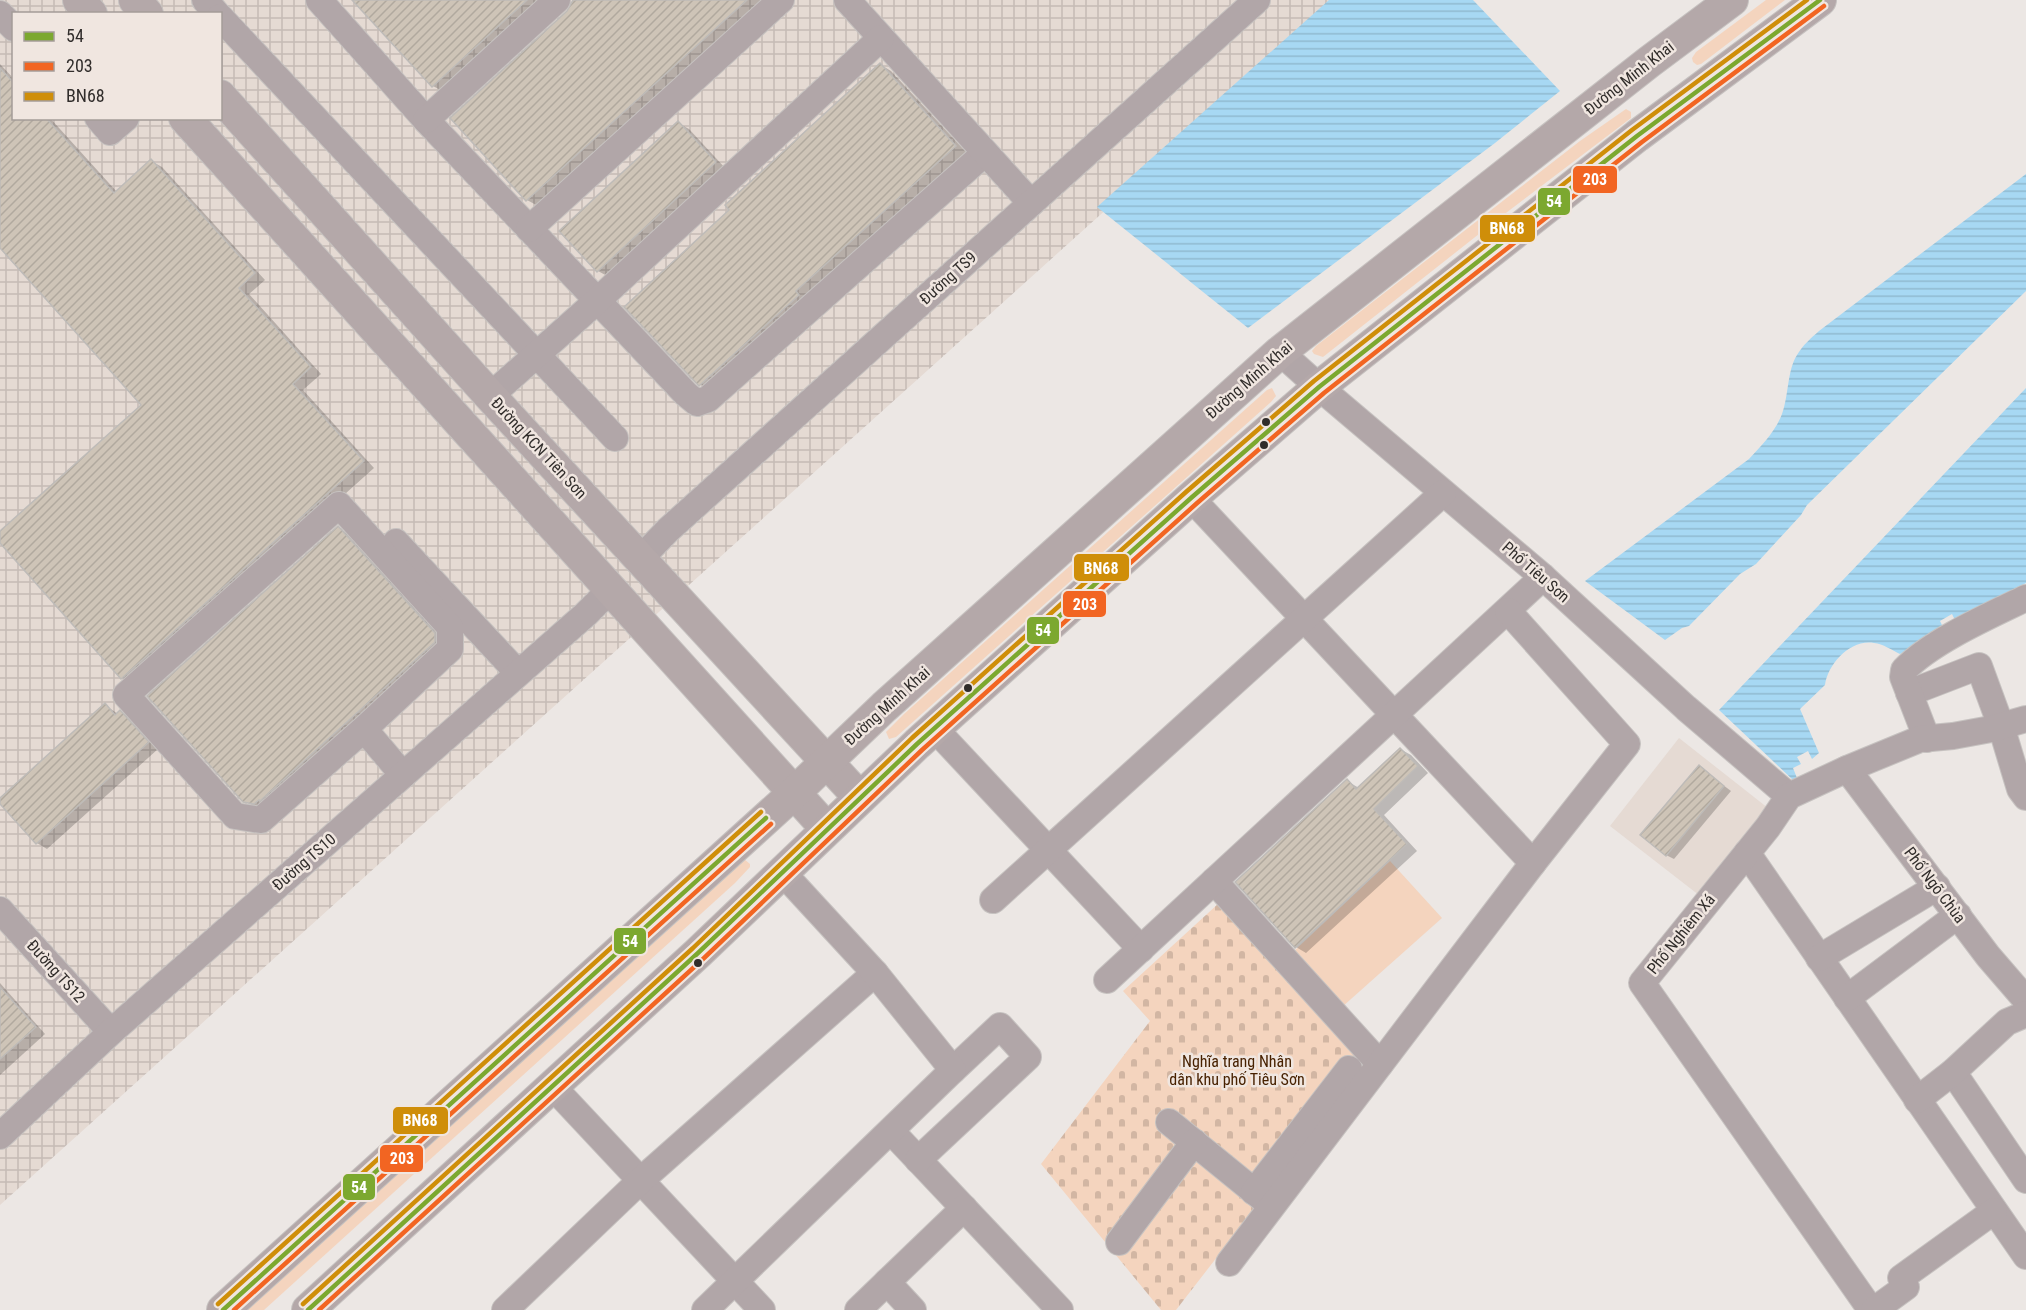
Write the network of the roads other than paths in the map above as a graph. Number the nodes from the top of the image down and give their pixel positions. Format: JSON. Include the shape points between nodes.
{"nodes":[{"id":1,"x":79,"y":0,"type":"edge"},
{"id":2,"x":135,"y":0,"type":"edge"},
{"id":3,"x":205,"y":0,"type":"edge"},
{"id":4,"x":557,"y":0,"type":"edge"},
{"id":5,"x":781,"y":0,"type":"edge"},
{"id":6,"x":847,"y":0,"type":"edge"},
{"id":7,"x":1257,"y":0,"type":"edge"},
{"id":8,"x":1732,"y":0,"type":"edge"},
{"id":9,"x":1820,"y":0,"type":"edge"},
{"id":10,"x":330,"y":4,"type":"edge"},
{"id":11,"x":89,"y":12,"type":"edge"},
{"id":12,"x":145,"y":12,"type":"edge"},
{"id":13,"x":216,"y":12,"type":"edge"},
{"id":14,"x":0,"y":14,"type":"edge"},
{"id":15,"x":222,"y":18,"type":"edge"},
{"id":16,"x":12,"y":26,"type":"edge"},
{"id":17,"x":881,"y":38,"type":"junction"},
{"id":18,"x":1649,"y":62,"type":"junction"},
{"id":19,"x":222,"y":98,"type":"edge"},
{"id":20,"x":1680,"y":104,"type":"junction"},
{"id":21,"x":100,"y":120,"type":"edge"},
{"id":22,"x":124,"y":120,"type":"edge"},
{"id":23,"x":187,"y":120,"type":"edge"},
{"id":24,"x":426,"y":120,"type":"junction"},
{"id":25,"x":985,"y":153,"type":"junction"},
{"id":26,"x":1031,"y":203,"type":"junction"},
{"id":27,"x":529,"y":229,"type":"junction"},
{"id":28,"x":597,"y":301,"type":"junction"},
{"id":29,"x":1280,"y":352,"type":"junction"},
{"id":30,"x":537,"y":354,"type":"junction"},
{"id":31,"x":1319,"y":387,"type":"junction"},
{"id":32,"x":490,"y":396,"type":"junction"},
{"id":33,"x":615,"y":438,"type":"dead end"},
{"id":34,"x":1443,"y":493,"type":"junction"},
{"id":35,"x":1191,"y":498,"type":"junction"},
{"id":36,"x":370,"y":514,"type":"dead end"},
{"id":37,"x":641,"y":558,"type":"junction"},
{"id":38,"x":1543,"y":578,"type":"junction"},
{"id":39,"x":610,"y":590,"type":"junction"},
{"id":40,"x":2026,"y":598,"type":"edge"},
{"id":41,"x":1508,"y":612,"type":"junction"},
{"id":42,"x":1305,"y":619,"type":"junction"},
{"id":43,"x":518,"y":673,"type":"junction"},
{"id":44,"x":1909,"y":693,"type":"junction"},
{"id":45,"x":1395,"y":715,"type":"junction"},
{"id":46,"x":2026,"y":719,"type":"edge"},
{"id":47,"x":2001,"y":726,"type":"junction"},
{"id":48,"x":934,"y":728,"type":"junction"},
{"id":49,"x":364,"y":729,"type":"junction"},
{"id":50,"x":1927,"y":739,"type":"junction"},
{"id":51,"x":827,"y":761,"type":"junction"},
{"id":52,"x":1847,"y":769,"type":"junction"},
{"id":53,"x":403,"y":775,"type":"junction"},
{"id":54,"x":793,"y":794,"type":"junction"},
{"id":55,"x":1790,"y":796,"type":"junction"},
{"id":56,"x":2026,"y":797,"type":"edge"},
{"id":57,"x":860,"y":798,"type":"junction"},
{"id":58,"x":827,"y":829,"type":"junction"},
{"id":59,"x":1049,"y":849,"type":"junction"},
{"id":60,"x":1747,"y":853,"type":"junction"},
{"id":61,"x":1533,"y":863,"type":"junction"},
{"id":62,"x":782,"y":872,"type":"junction"},
{"id":63,"x":1214,"y":881,"type":"junction"},
{"id":64,"x":1937,"y":887,"type":"junction"},
{"id":65,"x":993,"y":900,"type":"dead end"},
{"id":66,"x":0,"y":910,"type":"edge"},
{"id":67,"x":1958,"y":915,"type":"junction"},
{"id":68,"x":1142,"y":949,"type":"junction"},
{"id":69,"x":1819,"y":958,"type":"junction"},
{"id":70,"x":874,"y":973,"type":"junction"},
{"id":71,"x":1107,"y":980,"type":"dead end"},
{"id":72,"x":1847,"y":998,"type":"junction"},
{"id":73,"x":2026,"y":1000,"type":"edge"},
{"id":74,"x":2026,"y":1014,"type":"edge"},
{"id":75,"x":111,"y":1032,"type":"junction"},
{"id":76,"x":1380,"y":1064,"type":"junction"},
{"id":77,"x":1349,"y":1069,"type":"dead end"},
{"id":78,"x":953,"y":1070,"type":"junction"},
{"id":79,"x":1953,"y":1072,"type":"junction"},
{"id":80,"x":553,"y":1087,"type":"junction"},
{"id":81,"x":1917,"y":1100,"type":"junction"},
{"id":82,"x":1169,"y":1122,"type":"dead end"},
{"id":83,"x":891,"y":1131,"type":"junction"},
{"id":84,"x":0,"y":1136,"type":"edge"},
{"id":85,"x":1194,"y":1142,"type":"junction"},
{"id":86,"x":918,"y":1160,"type":"junction"},
{"id":87,"x":2026,"y":1180,"type":"edge"},
{"id":88,"x":640,"y":1181,"type":"junction"},
{"id":89,"x":1263,"y":1199,"type":"junction"},
{"id":90,"x":964,"y":1208,"type":"junction"},
{"id":91,"x":1994,"y":1211,"type":"junction"},
{"id":92,"x":1119,"y":1242,"type":"dead end"},
{"id":93,"x":2026,"y":1256,"type":"edge"},
{"id":94,"x":1228,"y":1263,"type":"dead end"},
{"id":95,"x":735,"y":1281,"type":"junction"},
{"id":96,"x":887,"y":1282,"type":"junction"},
{"id":97,"x":223,"y":1310,"type":"edge"},
{"id":98,"x":308,"y":1310,"type":"edge"},
{"id":99,"x":505,"y":1310,"type":"edge"},
{"id":100,"x":705,"y":1310,"type":"edge"},
{"id":101,"x":762,"y":1310,"type":"edge"},
{"id":102,"x":858,"y":1310,"type":"edge"},
{"id":103,"x":913,"y":1310,"type":"edge"},
{"id":104,"x":1060,"y":1310,"type":"edge"},
{"id":105,"x":1872,"y":1310,"type":"edge"}],
"edges":[{"from":1,"to":11,"type":"main road"},
{"from":2,"to":12,"type":"main road"},
{"from":3,"to":13,"type":"street"},
{"from":4,"to":24,"type":"street"},
{"from":5,"to":27,"type":"street"},
{"from":6,"to":17,"type":"street"},
{"from":7,"to":26,"type":"street","name":"Đường TS9"},
{"from":8,"to":18,"type":"main road","name":"Đường Minh Khai"},
{"from":9,"to":20,"type":"main road"},
{"from":10,"to":24,"type":"street"},
{"from":14,"to":16,"type":"street"},
{"from":15,"to":30,"type":"street"},
{"from":17,"to":25,"type":"street"},
{"from":17,"to":28,"type":"street"},
{"from":18,"to":20,"type":"main road"},
{"from":18,"to":29,"type":"main road","name":"Đường Minh Khai"},
{"from":19,"to":32,"type":"main road","name":"Đường KCN Tiên Sơn"},
{"from":20,"to":31,"type":"main road"},
{"from":21,"to":22,"type":"street","via":[[110,132]]},
{"from":23,"to":39,"type":"main road"},
{"from":24,"to":27,"type":"street"},
{"from":25,"to":26,"type":"street"},
{"from":25,"to":28,"type":"street","via":[[703,402],[692,400]]},
{"from":26,"to":37,"type":"street","name":"Đường TS9"},
{"from":27,"to":28,"type":"street"},
{"from":28,"to":30,"type":"street"},
{"from":29,"to":31,"type":"street","name":"Phố Tiêu Sơn"},
{"from":29,"to":51,"type":"main road","name":"Đường Minh Khai"},
{"from":30,"to":32,"type":"street"},
{"from":30,"to":33,"type":"street"},
{"from":31,"to":34,"type":"street","name":"Phố Tiêu Sơn"},
{"from":31,"to":35,"type":"main road"},
{"from":32,"to":37,"type":"main road","name":"Đường KCN Tiên Sơn"},
{"from":34,"to":38,"type":"street","name":"Phố Tiêu Sơn"},
{"from":34,"to":42,"type":"street"},
{"from":35,"to":42,"type":"street"},
{"from":35,"to":48,"type":"main road"},
{"from":36,"to":43,"type":"street"},
{"from":37,"to":39,"type":"main road"},
{"from":37,"to":51,"type":"main road","name":"Đường KCN Tiên Sơn"},
{"from":38,"to":41,"type":"street"},
{"from":38,"to":55,"type":"street","name":"Phố Tiêu Sơn"},
{"from":39,"to":43,"type":"street","name":"Đường TS10"},
{"from":39,"to":54,"type":"main road"},
{"from":40,"to":44,"type":"street","via":[[1913,660],[1903,673]]},
{"from":41,"to":45,"type":"street"},
{"from":41,"to":61,"type":"street","via":[[1627,744]]},
{"from":42,"to":45,"type":"street"},
{"from":42,"to":59,"type":"street"},
{"from":43,"to":53,"type":"street","name":"Đường TS10"},
{"from":44,"to":47,"type":"street","via":[[1979,666]]},
{"from":44,"to":50,"type":"street"},
{"from":45,"to":61,"type":"street"},
{"from":45,"to":63,"type":"street"},
{"from":46,"to":47,"type":"street","name":"Phố Nghiêm Xá"},
{"from":47,"to":50,"type":"street","name":"Phố Nghiêm Xá"},
{"from":47,"to":56,"type":"street","via":[[2016,778]]},
{"from":48,"to":57,"type":"main road"},
{"from":48,"to":59,"type":"street"},
{"from":49,"to":49,"type":"street","via":[[450,649],[450,627],[339,505],[126,695],[235,816],[261,820]]},
{"from":49,"to":53,"type":"street"},
{"from":50,"to":52,"type":"street","name":"Phố Nghiêm Xá"},
{"from":51,"to":54,"type":"main road","name":"Đường Minh Khai"},
{"from":51,"to":57,"type":"main road","name":"Đường KCN Tiên Sơn"},
{"from":52,"to":55,"type":"street","name":"Phố Nghiêm Xá"},
{"from":52,"to":64,"type":"street","name":"Phố Ngõ Chùa"},
{"from":53,"to":75,"type":"street","name":"Đường TS10"},
{"from":54,"to":58,"type":"main road"},
{"from":54,"to":97,"type":"main road","name":"Đường Minh Khai"},
{"from":55,"to":60,"type":"street","name":"Phố Nghiêm Xá"},
{"from":57,"to":58,"type":"main road"},
{"from":58,"to":62,"type":"main road"},
{"from":59,"to":65,"type":"street"},
{"from":59,"to":68,"type":"street"},
{"from":60,"to":69,"type":"street"},
{"from":60,"to":105,"type":"street","name":"Phố Nghiêm Xá","via":[[1642,983]]},
{"from":61,"to":76,"type":"street"},
{"from":62,"to":70,"type":"street"},
{"from":62,"to":80,"type":"main road"},
{"from":63,"to":68,"type":"street"},
{"from":63,"to":76,"type":"street"},
{"from":64,"to":67,"type":"street","name":"Phố Ngõ Chùa"},
{"from":64,"to":69,"type":"street"},
{"from":66,"to":75,"type":"street","name":"Đường TS12"},
{"from":67,"to":72,"type":"street"},
{"from":67,"to":73,"type":"street","name":"Phố Ngõ Chùa"},
{"from":68,"to":71,"type":"street"},
{"from":69,"to":72,"type":"street"},
{"from":70,"to":78,"type":"street"},
{"from":70,"to":88,"type":"street"},
{"from":72,"to":81,"type":"street"},
{"from":74,"to":79,"type":"street","via":[[2007,1022]]},
{"from":75,"to":84,"type":"street","name":"Đường TS10"},
{"from":76,"to":89,"type":"street"},
{"from":77,"to":89,"type":"street"},
{"from":78,"to":83,"type":"street"},
{"from":78,"to":86,"type":"street","via":[[1000,1026],[1028,1057]]},
{"from":79,"to":81,"type":"street"},
{"from":79,"to":87,"type":"street"},
{"from":80,"to":88,"type":"street"},
{"from":80,"to":98,"type":"main road"},
{"from":81,"to":91,"type":"street"},
{"from":82,"to":85,"type":"street"},
{"from":83,"to":86,"type":"street"},
{"from":83,"to":95,"type":"street"},
{"from":85,"to":89,"type":"street"},
{"from":85,"to":92,"type":"street"},
{"from":86,"to":90,"type":"street"},
{"from":88,"to":95,"type":"street"},
{"from":88,"to":99,"type":"street"},
{"from":89,"to":94,"type":"street"},
{"from":90,"to":96,"type":"street"},
{"from":90,"to":104,"type":"street"},
{"from":91,"to":93,"type":"street"},
{"from":91,"to":105,"type":"street","via":[[1901,1278],[1906,1287]]},
{"from":95,"to":100,"type":"street"},
{"from":95,"to":101,"type":"street"},
{"from":96,"to":102,"type":"street"},
{"from":96,"to":103,"type":"street"}]}
